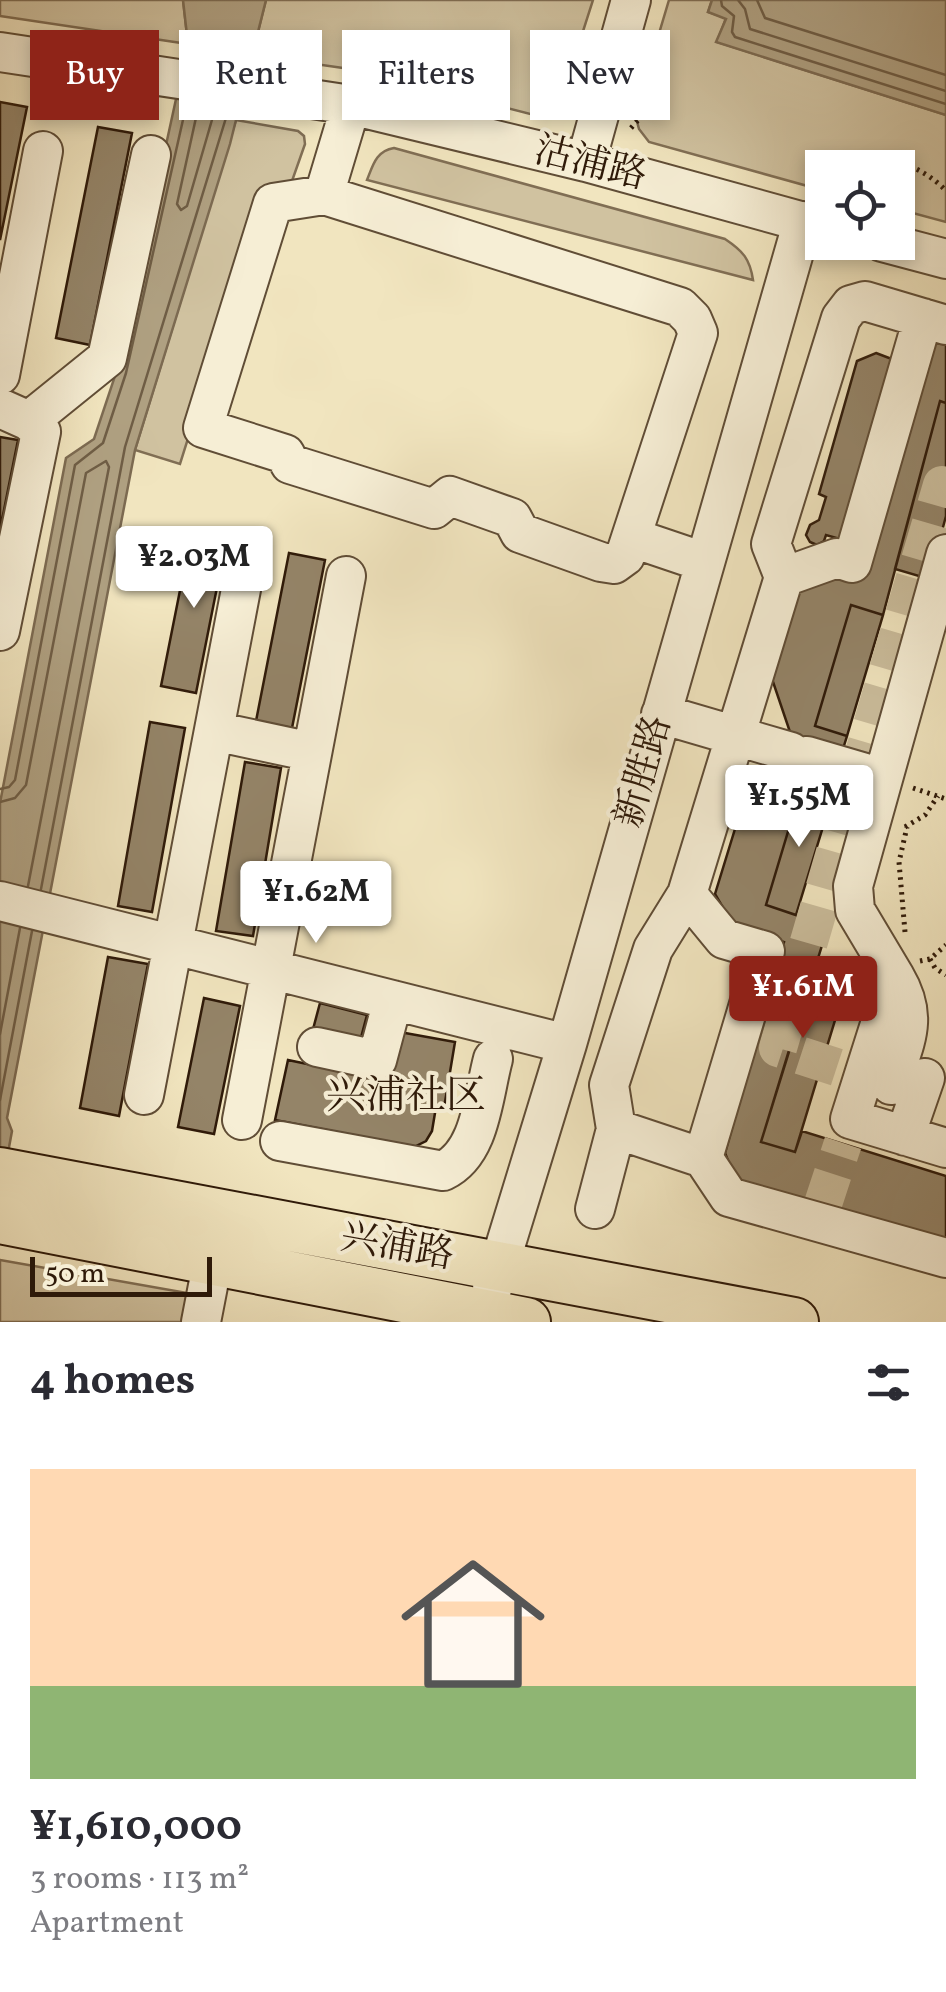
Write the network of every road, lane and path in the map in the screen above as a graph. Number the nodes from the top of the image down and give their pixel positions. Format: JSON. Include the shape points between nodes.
{"nodes":[{"id":1,"x":631,"y":0,"type":"edge"},
{"id":2,"x":0,"y":52,"type":"edge"},
{"id":3,"x":342,"y":104,"type":"edge"},
{"id":4,"x":346,"y":120,"type":"edge"},
{"id":5,"x":413,"y":120,"type":"edge"},
{"id":6,"x":637,"y":120,"type":"edge"},
{"id":7,"x":631,"y":128,"type":"dead end"},
{"id":8,"x":43,"y":151,"type":"dead end"},
{"id":9,"x":151,"y":155,"type":"dead end"},
{"id":10,"x":586,"y":162,"type":"junction"},
{"id":11,"x":915,"y":170,"type":"edge"},
{"id":12,"x":946,"y":191,"type":"edge"},
{"id":13,"x":324,"y":195,"type":"junction"},
{"id":14,"x":805,"y":222,"type":"edge"},
{"id":15,"x":805,"y":249,"type":"edge"},
{"id":16,"x":915,"y":251,"type":"edge"},
{"id":17,"x":946,"y":259,"type":"edge"},
{"id":18,"x":247,"y":285,"type":"junction"},
{"id":19,"x":935,"y":322,"type":"edge"},
{"id":20,"x":0,"y":375,"type":"edge"},
{"id":21,"x":240,"y":393,"type":"dead end"},
{"id":22,"x":14,"y":414,"type":"edge"},
{"id":23,"x":633,"y":538,"type":"junction"},
{"id":24,"x":946,"y":554,"type":"edge"},
{"id":25,"x":704,"y":562,"type":"junction"},
{"id":26,"x":346,"y":576,"type":"dead end"},
{"id":27,"x":784,"y":577,"type":"junction"},
{"id":28,"x":242,"y":584,"type":"dead end"},
{"id":29,"x":938,"y":602,"type":"edge"},
{"id":30,"x":0,"y":631,"type":"edge"},
{"id":31,"x":661,"y":714,"type":"junction"},
{"id":32,"x":214,"y":731,"type":"junction"},
{"id":33,"x":734,"y":735,"type":"junction"},
{"id":34,"x":312,"y":752,"type":"junction"},
{"id":35,"x":882,"y":778,"type":"junction"},
{"id":36,"x":938,"y":796,"type":"dead end"},
{"id":37,"x":907,"y":826,"type":"junction"},
{"id":38,"x":867,"y":829,"type":"junction"},
{"id":39,"x":687,"y":894,"type":"junction"},
{"id":40,"x":0,"y":901,"type":"edge"},
{"id":41,"x":906,"y":934,"type":"dead end"},
{"id":42,"x":172,"y":945,"type":"junction"},
{"id":43,"x":930,"y":959,"type":"dead end"},
{"id":44,"x":909,"y":962,"type":"junction"},
{"id":45,"x":272,"y":969,"type":"junction"},
{"id":46,"x":946,"y":975,"type":"edge"},
{"id":47,"x":393,"y":1000,"type":"junction"},
{"id":48,"x":567,"y":1044,"type":"junction"},
{"id":49,"x":317,"y":1047,"type":"dead end"},
{"id":50,"x":144,"y":1095,"type":"dead end"},
{"id":51,"x":548,"y":1108,"type":"junction"},
{"id":52,"x":242,"y":1120,"type":"dead end"},
{"id":53,"x":616,"y":1129,"type":"junction"},
{"id":54,"x":905,"y":1136,"type":"junction"},
{"id":55,"x":280,"y":1141,"type":"dead end"},
{"id":56,"x":946,"y":1148,"type":"edge"},
{"id":57,"x":703,"y":1158,"type":"junction"},
{"id":58,"x":3,"y":1196,"type":"edge"},
{"id":59,"x":594,"y":1208,"type":"dead end"},
{"id":60,"x":946,"y":1258,"type":"edge"},
{"id":61,"x":213,"y":1260,"type":"junction"},
{"id":62,"x":499,"y":1266,"type":"junction"},
{"id":63,"x":498,"y":1320,"type":"edge"},
{"id":64,"x":200,"y":1322,"type":"edge"},
{"id":65,"x":794,"y":1322,"type":"edge"}],
"edges":[{"from":1,"to":10,"type":"street"},
{"from":2,"to":3,"type":"street","name":"沽浦路"},
{"from":4,"to":13,"type":"street"},
{"from":5,"to":10,"type":"street","name":"沽浦路"},
{"from":6,"to":7,"type":"path"},
{"from":8,"to":20,"type":"street"},
{"from":9,"to":22,"type":"street","via":[[107,358]]},
{"from":10,"to":14,"type":"street","name":"沽浦路"},
{"from":11,"to":12,"type":"path"},
{"from":13,"to":18,"type":"street","via":[[273,203]]},
{"from":13,"to":23,"type":"street","via":[[680,307],[692,319],[698,333]]},
{"from":15,"to":25,"type":"street","name":"新胜路"},
{"from":16,"to":17,"type":"street"},
{"from":18,"to":21,"type":"street","via":[[268,306]]},
{"from":18,"to":23,"type":"street","via":[[203,428],[285,454],[290,464],[434,509],[450,496],[512,518],[520,533],[602,562],[625,556]]},
{"from":19,"to":27,"type":"street","via":[[852,563],[838,558]]},
{"from":19,"to":27,"type":"street","via":[[865,301],[841,318],[771,544]]},
{"from":22,"to":30,"type":"street","via":[[41,432]]},
{"from":23,"to":25,"type":"street"},
{"from":24,"to":29,"type":"street"},
{"from":25,"to":31,"type":"street","name":"新胜路"},
{"from":26,"to":34,"type":"street"},
{"from":27,"to":33,"type":"street"},
{"from":28,"to":32,"type":"street"},
{"from":29,"to":35,"type":"street"},
{"from":31,"to":33,"type":"street"},
{"from":31,"to":48,"type":"street","name":"新胜路"},
{"from":32,"to":34,"type":"street"},
{"from":32,"to":42,"type":"street"},
{"from":33,"to":35,"type":"street"},
{"from":33,"to":39,"type":"street"},
{"from":34,"to":45,"type":"street"},
{"from":35,"to":38,"type":"street"},
{"from":36,"to":37,"type":"path","via":[[925,816]]},
{"from":37,"to":38,"type":"path"},
{"from":37,"to":41,"type":"path","via":[[899,862]]},
{"from":38,"to":44,"type":"street","via":[[852,886],[854,910]]},
{"from":39,"to":53,"type":"street","via":[[653,948],[609,1085]]},
{"from":39,"to":57,"type":"street","via":[[724,938],[765,952]]},
{"from":40,"to":42,"type":"street"},
{"from":42,"to":45,"type":"street"},
{"from":42,"to":50,"type":"street"},
{"from":43,"to":46,"type":"path"},
{"from":44,"to":54,"type":"street"},
{"from":44,"to":54,"type":"street","via":[[846,1131]]},
{"from":45,"to":47,"type":"street"},
{"from":45,"to":52,"type":"street"},
{"from":47,"to":48,"type":"street"},
{"from":47,"to":49,"type":"street","via":[[377,1060]]},
{"from":48,"to":51,"type":"street","name":"新胜路"},
{"from":51,"to":55,"type":"street","via":[[488,1076],[472,1143],[443,1171]]},
{"from":51,"to":62,"type":"street","name":"新胜路"},
{"from":53,"to":57,"type":"street"},
{"from":53,"to":59,"type":"street"},
{"from":54,"to":56,"type":"street"},
{"from":57,"to":60,"type":"street","via":[[729,1197],[819,1216]]},
{"from":58,"to":61,"type":"main road","name":"兴浦路"},
{"from":58,"to":62,"type":"main road","name":"兴浦路"},
{"from":61,"to":63,"type":"main road","name":"兴浦路"},
{"from":61,"to":64,"type":"street"},
{"from":62,"to":63,"type":"street","name":"新胜路"},
{"from":62,"to":65,"type":"main road","name":"兴浦路"}]}
